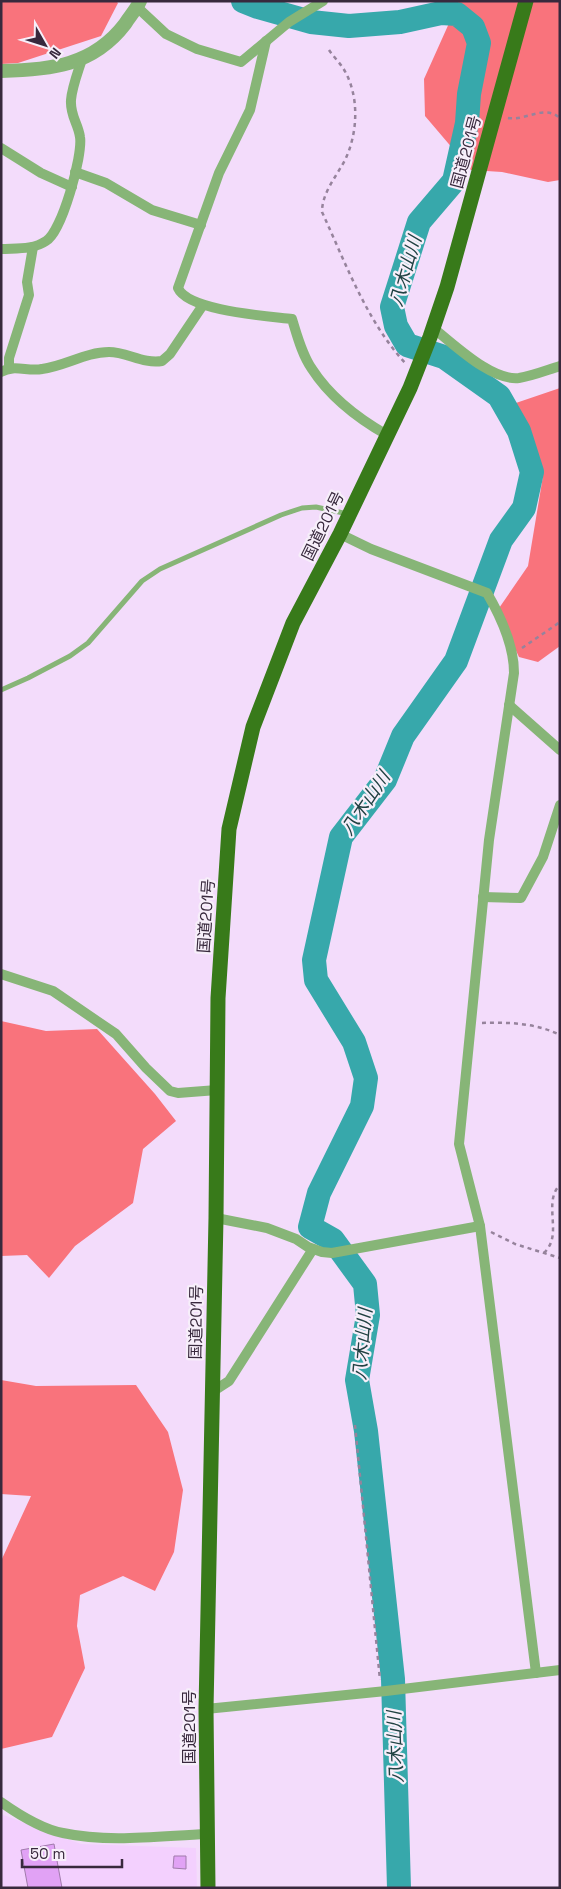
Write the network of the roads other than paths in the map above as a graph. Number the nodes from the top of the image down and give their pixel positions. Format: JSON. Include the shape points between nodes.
{"nodes":[{"id":1,"x":323,"y":1,"type":"edge"},
{"id":2,"x":526,"y":1,"type":"edge"},
{"id":3,"x":139,"y":4,"type":"edge"},
{"id":4,"x":266,"y":42,"type":"junction"},
{"id":5,"x":82,"y":59,"type":"junction"},
{"id":6,"x":1,"y":71,"type":"edge"},
{"id":7,"x":1,"y":148,"type":"edge"},
{"id":8,"x":75,"y":172,"type":"junction"},
{"id":9,"x":72,"y":187,"type":"junction"},
{"id":10,"x":201,"y":225,"type":"junction"},
{"id":11,"x":33,"y":247,"type":"junction"},
{"id":12,"x":1,"y":249,"type":"edge"},
{"id":13,"x":203,"y":305,"type":"junction"},
{"id":14,"x":432,"y":332,"type":"junction"},
{"id":15,"x":560,"y":366,"type":"edge"},
{"id":16,"x":5,"y":369,"type":"edge"},
{"id":17,"x":387,"y":435,"type":"junction"},
{"id":18,"x":349,"y":514,"type":"junction"},
{"id":19,"x":340,"y":534,"type":"junction"},
{"id":20,"x":1,"y":690,"type":"edge"},
{"id":21,"x":509,"y":705,"type":"junction"},
{"id":22,"x":560,"y":750,"type":"edge"},
{"id":23,"x":560,"y":805,"type":"edge"},
{"id":24,"x":483,"y":897,"type":"junction"},
{"id":25,"x":1,"y":974,"type":"edge"},
{"id":26,"x":217,"y":1090,"type":"junction"},
{"id":27,"x":216,"y":1218,"type":"junction"},
{"id":28,"x":480,"y":1226,"type":"junction"},
{"id":29,"x":313,"y":1249,"type":"junction"},
{"id":30,"x":212,"y":1392,"type":"junction"},
{"id":31,"x":560,"y":1670,"type":"edge"},
{"id":32,"x":536,"y":1673,"type":"junction"},
{"id":33,"x":206,"y":1710,"type":"junction"},
{"id":34,"x":1,"y":1802,"type":"edge"},
{"id":35,"x":206,"y":1834,"type":"junction"},
{"id":36,"x":208,"y":1888,"type":"edge"}],
"edges":[{"from":1,"to":4,"type":"street"},
{"from":2,"to":14,"type":"highway","name":"国道201号"},
{"from":3,"to":4,"type":"street","via":[[166,34],[197,49],[242,62]]},
{"from":3,"to":5,"type":"street","via":[[118,33]]},
{"from":4,"to":10,"type":"street","via":[[250,110],[219,173]]},
{"from":5,"to":6,"type":"street","via":[[38,70]]},
{"from":5,"to":8,"type":"street","via":[[71,98],[71,114],[80,137]]},
{"from":7,"to":9,"type":"street","via":[[41,173]]},
{"from":8,"to":9,"type":"street"},
{"from":8,"to":10,"type":"street","via":[[106,183],[152,210]]},
{"from":9,"to":11,"type":"street","via":[[57,229],[48,241]]},
{"from":10,"to":13,"type":"street","via":[[178,288],[184,296]]},
{"from":11,"to":12,"type":"street"},
{"from":11,"to":16,"type":"street","via":[[28,295]]},
{"from":13,"to":16,"type":"street","via":[[162,361],[146,361],[109,352],[42,370]]},
{"from":13,"to":17,"type":"street","via":[[292,319],[311,368],[324,384],[363,421]]},
{"from":14,"to":15,"type":"street","via":[[483,366],[506,377],[519,378]]},
{"from":14,"to":17,"type":"highway","name":"国道201号"},
{"from":17,"to":18,"type":"highway","name":"国道201号"},
{"from":18,"to":19,"type":"highway","name":"国道201号"},
{"from":18,"to":20,"type":"lane","via":[[316,507],[302,508],[160,569],[142,581],[88,643],[70,656]]},
{"from":19,"to":21,"type":"street","via":[[371,550],[487,593],[514,654]]},
{"from":19,"to":26,"type":"highway","name":"国道201号","via":[[293,623],[253,727],[229,829],[218,998]]},
{"from":21,"to":22,"type":"street"},
{"from":21,"to":24,"type":"street"},
{"from":23,"to":24,"type":"street","via":[[543,857],[521,898]]},
{"from":24,"to":28,"type":"street","via":[[459,1144]]},
{"from":25,"to":26,"type":"street","via":[[53,992],[116,1034],[170,1091]]},
{"from":26,"to":27,"type":"highway","name":"国道201号"},
{"from":27,"to":29,"type":"street","via":[[267,1228]]},
{"from":27,"to":30,"type":"highway","name":"国道201号"},
{"from":28,"to":29,"type":"street","via":[[332,1253]]},
{"from":28,"to":32,"type":"street"},
{"from":29,"to":30,"type":"street","via":[[229,1381]]},
{"from":30,"to":33,"type":"highway","name":"国道201号"},
{"from":31,"to":32,"type":"street"},
{"from":32,"to":33,"type":"street"},
{"from":33,"to":35,"type":"highway","name":"国道201号"},
{"from":34,"to":35,"type":"street","via":[[20,1815],[62,1833],[100,1838]]},
{"from":35,"to":36,"type":"highway","name":"国道201号"}]}
